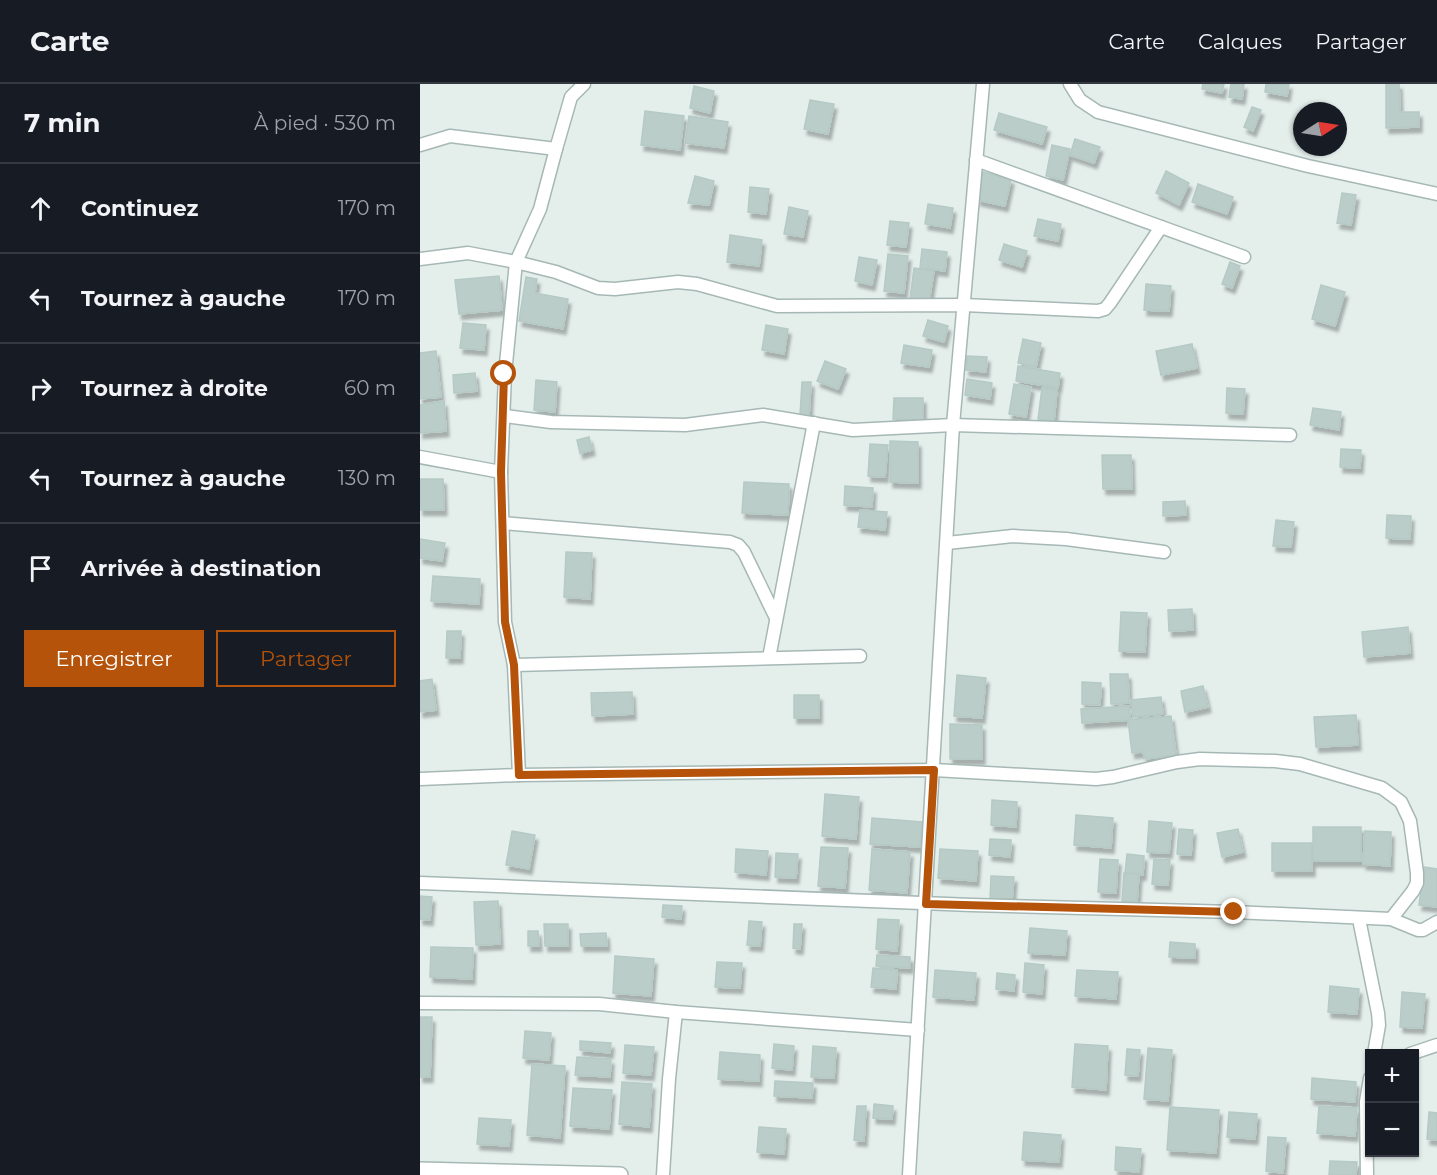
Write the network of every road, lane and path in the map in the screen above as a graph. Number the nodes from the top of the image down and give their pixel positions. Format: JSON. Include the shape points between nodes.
{"nodes":[{"id":1,"x":584,"y":84,"type":"edge"},
{"id":2,"x":983,"y":84,"type":"edge"},
{"id":3,"x":1070,"y":84,"type":"edge"},
{"id":4,"x":420,"y":145,"type":"edge"},
{"id":5,"x":556,"y":149,"type":"junction"},
{"id":6,"x":976,"y":160,"type":"junction"},
{"id":7,"x":1437,"y":194,"type":"edge"},
{"id":8,"x":1161,"y":227,"type":"junction"},
{"id":9,"x":1244,"y":257,"type":"dead end"},
{"id":10,"x":420,"y":259,"type":"edge"},
{"id":11,"x":516,"y":261,"type":"junction"},
{"id":12,"x":964,"y":305,"type":"junction"},
{"id":13,"x":505,"y":416,"type":"junction"},
{"id":14,"x":814,"y":423,"type":"junction"},
{"id":15,"x":953,"y":425,"type":"junction"},
{"id":16,"x":1290,"y":435,"type":"dead end"},
{"id":17,"x":420,"y":457,"type":"edge"},
{"id":18,"x":501,"y":472,"type":"junction"},
{"id":19,"x":503,"y":523,"type":"junction"},
{"id":20,"x":946,"y":543,"type":"junction"},
{"id":21,"x":1164,"y":552,"type":"dead end"},
{"id":22,"x":776,"y":618,"type":"junction"},
{"id":23,"x":860,"y":656,"type":"dead end"},
{"id":24,"x":769,"y":658,"type":"junction"},
{"id":25,"x":514,"y":665,"type":"junction"},
{"id":26,"x":934,"y":770,"type":"junction"},
{"id":27,"x":519,"y":775,"type":"junction"},
{"id":28,"x":420,"y":779,"type":"edge"},
{"id":29,"x":420,"y":883,"type":"edge"},
{"id":30,"x":926,"y":904,"type":"junction"},
{"id":31,"x":1359,"y":919,"type":"junction"},
{"id":32,"x":1391,"y":920,"type":"junction"},
{"id":33,"x":1437,"y":922,"type":"edge"},
{"id":34,"x":420,"y":1003,"type":"edge"},
{"id":35,"x":676,"y":1012,"type":"junction"},
{"id":36,"x":918,"y":1030,"type":"junction"},
{"id":37,"x":1437,"y":1045,"type":"edge"},
{"id":38,"x":1375,"y":1049,"type":"edge"},
{"id":39,"x":1419,"y":1050,"type":"edge"},
{"id":40,"x":1366,"y":1103,"type":"edge"},
{"id":41,"x":420,"y":1170,"type":"edge"},
{"id":42,"x":620,"y":1175,"type":"edge"},
{"id":43,"x":663,"y":1175,"type":"edge"},
{"id":44,"x":909,"y":1175,"type":"edge"},
{"id":45,"x":1367,"y":1175,"type":"edge"}],
"edges":[{"from":1,"to":5,"type":"street","via":[[570,97]]},
{"from":2,"to":6,"type":"street"},
{"from":3,"to":7,"type":"street","via":[[1080,100],[1098,112],[1308,166]]},
{"from":4,"to":5,"type":"street","via":[[450,136]]},
{"from":5,"to":11,"type":"street","via":[[540,209]]},
{"from":6,"to":8,"type":"street"},
{"from":6,"to":12,"type":"street"},
{"from":8,"to":9,"type":"street"},
{"from":8,"to":12,"type":"street","via":[[1105,309]]},
{"from":10,"to":11,"type":"street","via":[[468,253]]},
{"from":11,"to":12,"type":"street","via":[[598,288],[615,290],[678,282],[777,306]]},
{"from":11,"to":13,"type":"street","via":[[504,374]]},
{"from":12,"to":15,"type":"street"},
{"from":13,"to":14,"type":"street","via":[[551,422],[685,424],[763,415]]},
{"from":13,"to":18,"type":"street"},
{"from":14,"to":15,"type":"street","via":[[862,430]]},
{"from":14,"to":22,"type":"street"},
{"from":15,"to":16,"type":"street"},
{"from":15,"to":20,"type":"street"},
{"from":17,"to":18,"type":"street"},
{"from":18,"to":19,"type":"street"},
{"from":19,"to":22,"type":"street","via":[[730,542],[744,552]]},
{"from":19,"to":25,"type":"street","via":[[505,622]]},
{"from":20,"to":21,"type":"street","via":[[1013,536]]},
{"from":20,"to":26,"type":"street"},
{"from":22,"to":24,"type":"street"},
{"from":23,"to":24,"type":"street"},
{"from":24,"to":25,"type":"street"},
{"from":25,"to":27,"type":"street"},
{"from":26,"to":27,"type":"street"},
{"from":26,"to":30,"type":"street"},
{"from":26,"to":32,"type":"street","via":[[1096,779],[1200,759],[1275,761],[1300,764],[1382,788],[1401,802],[1410,821],[1418,873],[1413,891]]},
{"from":27,"to":28,"type":"street"},
{"from":29,"to":30,"type":"street"},
{"from":30,"to":31,"type":"street"},
{"from":30,"to":36,"type":"street"},
{"from":31,"to":32,"type":"street"},
{"from":31,"to":38,"type":"street","via":[[1378,1013]]},
{"from":32,"to":33,"type":"street","via":[[1423,930]]},
{"from":34,"to":35,"type":"street","via":[[599,1004]]},
{"from":35,"to":36,"type":"street"},
{"from":35,"to":43,"type":"street"},
{"from":36,"to":44,"type":"street"},
{"from":37,"to":39,"type":"street"},
{"from":40,"to":45,"type":"street"},
{"from":41,"to":42,"type":"street"}]}
